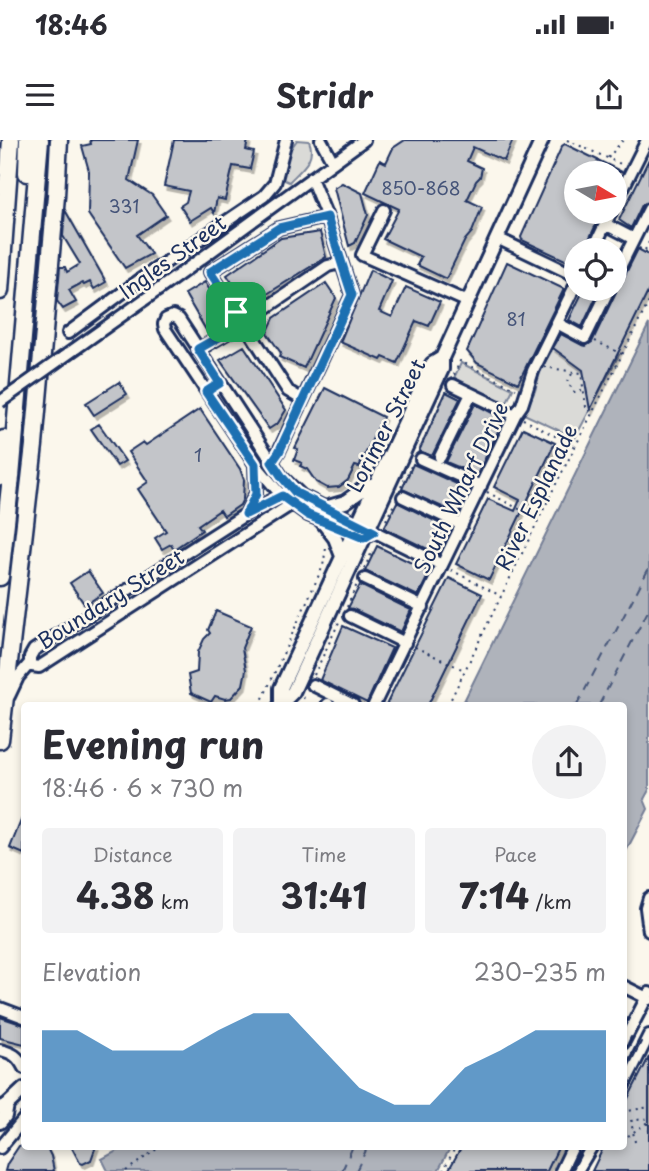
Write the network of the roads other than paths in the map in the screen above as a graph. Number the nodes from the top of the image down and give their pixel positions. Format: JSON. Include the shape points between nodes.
{"nodes":[{"id":1,"x":11,"y":140,"type":"edge"},
{"id":2,"x":29,"y":140,"type":"edge"},
{"id":3,"x":40,"y":140,"type":"edge"},
{"id":4,"x":50,"y":140,"type":"edge"},
{"id":5,"x":59,"y":140,"type":"edge"},
{"id":6,"x":286,"y":140,"type":"edge"},
{"id":7,"x":321,"y":140,"type":"edge"},
{"id":8,"x":364,"y":140,"type":"edge"},
{"id":9,"x":542,"y":140,"type":"edge"},
{"id":10,"x":647,"y":140,"type":"edge"},
{"id":11,"x":333,"y":162,"type":"junction"},
{"id":12,"x":311,"y":178,"type":"junction"},
{"id":13,"x":627,"y":180,"type":"edge"},
{"id":14,"x":384,"y":209,"type":"dead end"},
{"id":15,"x":649,"y":209,"type":"edge"},
{"id":16,"x":327,"y":217,"type":"junction"},
{"id":17,"x":605,"y":224,"type":"joint"},
{"id":18,"x":497,"y":238,"type":"junction"},
{"id":19,"x":599,"y":238,"type":"edge"},
{"id":20,"x":634,"y":239,"type":"junction"},
{"id":21,"x":627,"y":253,"type":"edge"},
{"id":22,"x":340,"y":263,"type":"junction"},
{"id":23,"x":564,"y":270,"type":"edge"},
{"id":24,"x":0,"y":291,"type":"edge"},
{"id":25,"x":568,"y":301,"type":"edge"},
{"id":26,"x":603,"y":301,"type":"edge"},
{"id":27,"x":467,"y":302,"type":"junction"},
{"id":28,"x":244,"y":323,"type":"junction"},
{"id":29,"x":556,"y":324,"type":"junction"},
{"id":30,"x":68,"y":333,"type":"dead end"},
{"id":31,"x":198,"y":349,"type":"junction"},
{"id":32,"x":442,"y":358,"type":"junction"},
{"id":33,"x":220,"y":383,"type":"junction"},
{"id":34,"x":451,"y":385,"type":"road end"},
{"id":35,"x":206,"y":392,"type":"junction"},
{"id":36,"x":471,"y":394,"type":"junction"},
{"id":37,"x":303,"y":400,"type":"junction"},
{"id":38,"x":0,"y":402,"type":"edge"},
{"id":39,"x":515,"y":415,"type":"junction"},
{"id":40,"x":418,"y":457,"type":"road end"},
{"id":41,"x":440,"y":457,"type":"dead end"},
{"id":42,"x":272,"y":462,"type":"junction"},
{"id":43,"x":255,"y":464,"type":"junction"},
{"id":44,"x":0,"y":477,"type":"edge"},
{"id":45,"x":376,"y":485,"type":"junction"},
{"id":46,"x":481,"y":486,"type":"junction"},
{"id":47,"x":291,"y":488,"type":"junction"},
{"id":48,"x":300,"y":495,"type":"junction"},
{"id":49,"x":282,"y":496,"type":"junction"},
{"id":50,"x":403,"y":497,"type":"dead end"},
{"id":51,"x":293,"y":506,"type":"junction"},
{"id":52,"x":246,"y":514,"type":"junction"},
{"id":53,"x":324,"y":518,"type":"junction"},
{"id":54,"x":462,"y":525,"type":"junction"},
{"id":55,"x":363,"y":531,"type":"junction"},
{"id":56,"x":342,"y":556,"type":"junction"},
{"id":57,"x":442,"y":565,"type":"junction"},
{"id":58,"x":0,"y":577,"type":"edge"},
{"id":59,"x":365,"y":579,"type":"dead end"},
{"id":60,"x":423,"y":607,"type":"junction"},
{"id":61,"x":345,"y":616,"type":"road end"},
{"id":62,"x":405,"y":643,"type":"junction"},
{"id":63,"x":30,"y":663,"type":"junction"},
{"id":64,"x":0,"y":678,"type":"edge"},
{"id":65,"x":312,"y":682,"type":"road end"},
{"id":66,"x":281,"y":702,"type":"edge"},
{"id":67,"x":283,"y":702,"type":"edge"},
{"id":68,"x":348,"y":702,"type":"edge"},
{"id":69,"x":376,"y":702,"type":"edge"},
{"id":70,"x":3,"y":718,"type":"junction"},
{"id":71,"x":0,"y":740,"type":"edge"},
{"id":72,"x":649,"y":898,"type":"edge"},
{"id":73,"x":649,"y":931,"type":"edge"},
{"id":74,"x":627,"y":988,"type":"edge"},
{"id":75,"x":648,"y":996,"type":"edge"},
{"id":76,"x":0,"y":1008,"type":"edge"},
{"id":77,"x":637,"y":1015,"type":"junction"},
{"id":78,"x":21,"y":1016,"type":"edge"},
{"id":79,"x":649,"y":1022,"type":"edge"},
{"id":80,"x":627,"y":1035,"type":"edge"},
{"id":81,"x":649,"y":1035,"type":"edge"},
{"id":82,"x":0,"y":1050,"type":"edge"},
{"id":83,"x":21,"y":1062,"type":"edge"},
{"id":84,"x":627,"y":1079,"type":"edge"},
{"id":85,"x":21,"y":1092,"type":"edge"},
{"id":86,"x":3,"y":1107,"type":"edge"},
{"id":87,"x":0,"y":1122,"type":"edge"},
{"id":88,"x":21,"y":1122,"type":"edge"},
{"id":89,"x":11,"y":1132,"type":"junction"},
{"id":90,"x":21,"y":1133,"type":"edge"},
{"id":91,"x":0,"y":1148,"type":"edge"},
{"id":92,"x":571,"y":1150,"type":"edge"},
{"id":93,"x":590,"y":1150,"type":"edge"},
{"id":94,"x":561,"y":1171,"type":"edge"},
{"id":95,"x":577,"y":1171,"type":"edge"}],
"edges":[{"from":1,"to":24,"type":"highway"},
{"from":2,"to":44,"type":"highway"},
{"from":3,"to":58,"type":"highway"},
{"from":4,"to":64,"type":"highway","via":[[46,221]]},
{"from":5,"to":70,"type":"highway","via":[[32,470]]},
{"from":6,"to":30,"type":"street","name":"Ingles Street","via":[[276,180],[267,194]]},
{"from":7,"to":11,"type":"street"},
{"from":8,"to":11,"type":"street","name":"Ingles Street"},
{"from":9,"to":18,"type":"main road","name":"Lorimer Street"},
{"from":10,"to":13,"type":"street"},
{"from":11,"to":12,"type":"street","name":"Ingles Street"},
{"from":12,"to":16,"type":"street"},
{"from":12,"to":38,"type":"street","name":"Ingles Street","bridge":true},
{"from":14,"to":27,"type":"street","via":[[362,255]]},
{"from":15,"to":20,"type":"street"},
{"from":16,"to":22,"type":"street"},
{"from":16,"to":28,"type":"street","via":[[279,228],[210,272]]},
{"from":17,"to":19,"type":"street"},
{"from":17,"to":20,"type":"street"},
{"from":18,"to":23,"type":"street"},
{"from":18,"to":27,"type":"main road","name":"Lorimer Street"},
{"from":20,"to":21,"type":"street"},
{"from":22,"to":28,"type":"street","via":[[328,266]]},
{"from":22,"to":37,"type":"street","via":[[352,295]]},
{"from":25,"to":29,"type":"street","name":"South Wharf Drive"},
{"from":26,"to":29,"type":"street","via":[[585,338]]},
{"from":27,"to":32,"type":"main road","name":"Lorimer Street"},
{"from":28,"to":31,"type":"street"},
{"from":28,"to":37,"type":"street","via":[[288,391]]},
{"from":29,"to":39,"type":"street","name":"South Wharf Drive"},
{"from":31,"to":33,"type":"street"},
{"from":31,"to":35,"type":"street","via":[[177,318],[166,319],[165,329]]},
{"from":32,"to":45,"type":"main road","name":"Lorimer Street","via":[[432,364]]},
{"from":32,"to":55,"type":"main road","name":"Lorimer Street","via":[[442,369]]},
{"from":33,"to":35,"type":"street"},
{"from":33,"to":42,"type":"street"},
{"from":34,"to":36,"type":"street"},
{"from":35,"to":43,"type":"street"},
{"from":36,"to":39,"type":"street"},
{"from":36,"to":41,"type":"street"},
{"from":37,"to":42,"type":"street"},
{"from":39,"to":46,"type":"street","name":"South Wharf Drive"},
{"from":40,"to":46,"type":"street"},
{"from":42,"to":47,"type":"street"},
{"from":43,"to":49,"type":"street"},
{"from":43,"to":52,"type":"street","via":[[256,494]]},
{"from":45,"to":53,"type":"main road","via":[[366,487]]},
{"from":45,"to":55,"type":"main road","name":"Lorimer Street"},
{"from":46,"to":54,"type":"street","name":"South Wharf Drive"},
{"from":47,"to":48,"type":"street"},
{"from":47,"to":49,"type":"street","name":"Boundary Street"},
{"from":48,"to":51,"type":"street","name":"Boundary Street"},
{"from":48,"to":53,"type":"street"},
{"from":49,"to":51,"type":"street"},
{"from":49,"to":52,"type":"street","name":"Boundary Street"},
{"from":50,"to":54,"type":"street"},
{"from":51,"to":53,"type":"street"},
{"from":51,"to":63,"type":"street","name":"Boundary Street","via":[[39,667]]},
{"from":52,"to":63,"type":"street","name":"Boundary Street","via":[[34,650]]},
{"from":53,"to":55,"type":"street"},
{"from":53,"to":56,"type":"main road"},
{"from":54,"to":57,"type":"street","name":"South Wharf Drive"},
{"from":55,"to":56,"type":"main road","name":"Lorimer Street"},
{"from":55,"to":57,"type":"street"},
{"from":55,"to":67,"type":"main road","name":"Lorimer Street","via":[[293,692]]},
{"from":56,"to":66,"type":"main road","name":"Lorimer Street","via":[[281,688]]},
{"from":57,"to":60,"type":"street","name":"South Wharf Drive"},
{"from":59,"to":60,"type":"street"},
{"from":60,"to":62,"type":"street","name":"South Wharf Drive"},
{"from":61,"to":62,"type":"street"},
{"from":62,"to":69,"type":"street","name":"South Wharf Drive"},
{"from":63,"to":70,"type":"street","via":[[12,688]]},
{"from":65,"to":68,"type":"street"},
{"from":70,"to":71,"type":"highway"},
{"from":72,"to":73,"type":"street"},
{"from":74,"to":75,"type":"street"},
{"from":75,"to":77,"type":"street"},
{"from":76,"to":78,"type":"street"},
{"from":77,"to":79,"type":"street"},
{"from":77,"to":80,"type":"street"},
{"from":81,"to":84,"type":"street"},
{"from":82,"to":83,"type":"street"},
{"from":85,"to":86,"type":"main road"},
{"from":86,"to":87,"type":"main road","via":[[5,1116]]},
{"from":88,"to":89,"type":"street"},
{"from":89,"to":90,"type":"street"},
{"from":89,"to":91,"type":"street"},
{"from":92,"to":94,"type":"street"},
{"from":93,"to":95,"type":"street"}]}
